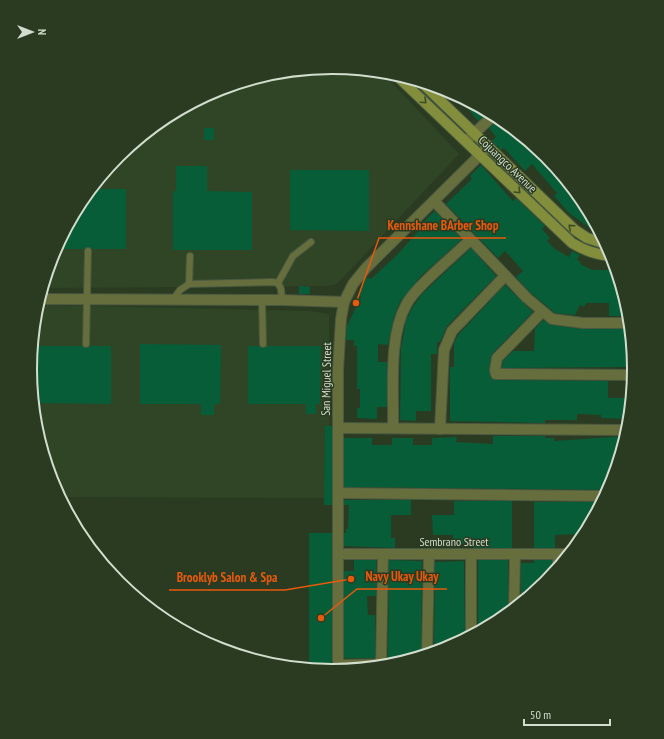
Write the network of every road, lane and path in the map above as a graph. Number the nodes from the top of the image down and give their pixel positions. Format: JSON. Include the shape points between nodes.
{"nodes":[{"id":1,"x":406,"y":84,"type":"edge"},
{"id":2,"x":431,"y":92,"type":"edge"},
{"id":3,"x":489,"y":120,"type":"edge"},
{"id":4,"x":475,"y":133,"type":"junction"},
{"id":5,"x":466,"y":141,"type":"junction"},
{"id":6,"x":489,"y":146,"type":"junction"},
{"id":7,"x":480,"y":154,"type":"junction"},
{"id":8,"x":434,"y":201,"type":"junction"},
{"id":9,"x":470,"y":240,"type":"junction"},
{"id":10,"x":311,"y":242,"type":"dead end"},
{"id":11,"x":598,"y":242,"type":"edge"},
{"id":12,"x":88,"y":251,"type":"dead end"},
{"id":13,"x":604,"y":255,"type":"edge"},
{"id":14,"x":190,"y":256,"type":"dead end"},
{"id":15,"x":505,"y":276,"type":"junction"},
{"id":16,"x":278,"y":283,"type":"junction"},
{"id":17,"x":189,"y":284,"type":"junction"},
{"id":18,"x":46,"y":299,"type":"edge"},
{"id":19,"x":88,"y":300,"type":"junction"},
{"id":20,"x":262,"y":300,"type":"junction"},
{"id":21,"x":282,"y":300,"type":"junction"},
{"id":22,"x":172,"y":301,"type":"junction"},
{"id":23,"x":344,"y":302,"type":"junction"},
{"id":24,"x":542,"y":312,"type":"junction"},
{"id":25,"x":623,"y":323,"type":"edge"},
{"id":26,"x":86,"y":344,"type":"dead end"},
{"id":27,"x":263,"y":344,"type":"dead end"},
{"id":28,"x":627,"y":375,"type":"edge"},
{"id":29,"x":338,"y":428,"type":"junction"},
{"id":30,"x":393,"y":428,"type":"junction"},
{"id":31,"x":440,"y":428,"type":"junction"},
{"id":32,"x":620,"y":430,"type":"edge"},
{"id":33,"x":338,"y":493,"type":"junction"},
{"id":34,"x":599,"y":496,"type":"edge"},
{"id":35,"x":338,"y":554,"type":"junction"},
{"id":36,"x":383,"y":554,"type":"junction"},
{"id":37,"x":429,"y":554,"type":"junction"},
{"id":38,"x":471,"y":554,"type":"junction"},
{"id":39,"x":515,"y":554,"type":"junction"},
{"id":40,"x":558,"y":554,"type":"junction"},
{"id":41,"x":562,"y":554,"type":"edge"},
{"id":42,"x":558,"y":559,"type":"edge"},
{"id":43,"x":514,"y":602,"type":"edge"},
{"id":44,"x":471,"y":629,"type":"edge"},
{"id":45,"x":427,"y":649,"type":"edge"},
{"id":46,"x":381,"y":660,"type":"edge"},
{"id":47,"x":338,"y":664,"type":"edge"}],
"edges":[{"from":1,"to":5,"type":"main road","name":"Cojuangco Avenue","one_way":true},
{"from":2,"to":4,"type":"main road","name":"Cojuangco Avenue"},
{"from":3,"to":4,"type":"street"},
{"from":4,"to":5,"type":"street"},
{"from":4,"to":6,"type":"main road","name":"Cojuangco Avenue"},
{"from":5,"to":7,"type":"main road","name":"Cojuangco Avenue"},
{"from":6,"to":7,"type":"street","name":"San Miguel Street"},
{"from":11,"to":6,"type":"main road","name":"Cojuangco Avenue","one_way":true,"via":[[575,230]]},
{"from":7,"to":8,"type":"street","name":"San Miguel Street"},
{"from":7,"to":13,"type":"main road","name":"Cojuangco Avenue","one_way":true,"via":[[572,243],[583,250]]},
{"from":8,"to":9,"type":"street"},
{"from":8,"to":23,"type":"street","name":"San Miguel Street","via":[[366,268],[353,284]]},
{"from":9,"to":15,"type":"street"},
{"from":9,"to":30,"type":"street","via":[[406,304],[398,322],[394,350]]},
{"from":10,"to":16,"type":"lane","via":[[293,256]]},
{"from":12,"to":19,"type":"lane"},
{"from":14,"to":17,"type":"lane"},
{"from":15,"to":24,"type":"street"},
{"from":15,"to":31,"type":"street","via":[[452,330],[444,350]]},
{"from":16,"to":17,"type":"lane"},
{"from":16,"to":21,"type":"lane"},
{"from":17,"to":22,"type":"lane","via":[[180,290]]},
{"from":18,"to":19,"type":"street"},
{"from":19,"to":22,"type":"street"},
{"from":19,"to":26,"type":"lane"},
{"from":20,"to":21,"type":"street"},
{"from":20,"to":22,"type":"street"},
{"from":20,"to":27,"type":"lane"},
{"from":21,"to":23,"type":"street"},
{"from":23,"to":29,"type":"street","name":"San Miguel Street","via":[[338,370]]},
{"from":24,"to":25,"type":"street","via":[[552,319],[564,322]]},
{"from":24,"to":28,"type":"street","via":[[498,358],[496,374]]},
{"from":29,"to":30,"type":"street"},
{"from":29,"to":33,"type":"street","name":"San Miguel Street"},
{"from":30,"to":31,"type":"street"},
{"from":31,"to":32,"type":"street"},
{"from":33,"to":34,"type":"street"},
{"from":33,"to":35,"type":"street","name":"San Miguel Street"},
{"from":35,"to":36,"type":"street","name":"Sembrano Street"},
{"from":35,"to":47,"type":"street","name":"San Miguel Street"},
{"from":36,"to":37,"type":"street","name":"Sembrano Street"},
{"from":36,"to":46,"type":"street"},
{"from":37,"to":38,"type":"street","name":"Sembrano Street"},
{"from":37,"to":45,"type":"street"},
{"from":38,"to":39,"type":"street","name":"Sembrano Street"},
{"from":38,"to":44,"type":"street"},
{"from":39,"to":40,"type":"street","name":"Sembrano Street"},
{"from":39,"to":43,"type":"street"},
{"from":40,"to":41,"type":"street","name":"Sembrano Street"},
{"from":40,"to":42,"type":"street"}]}
